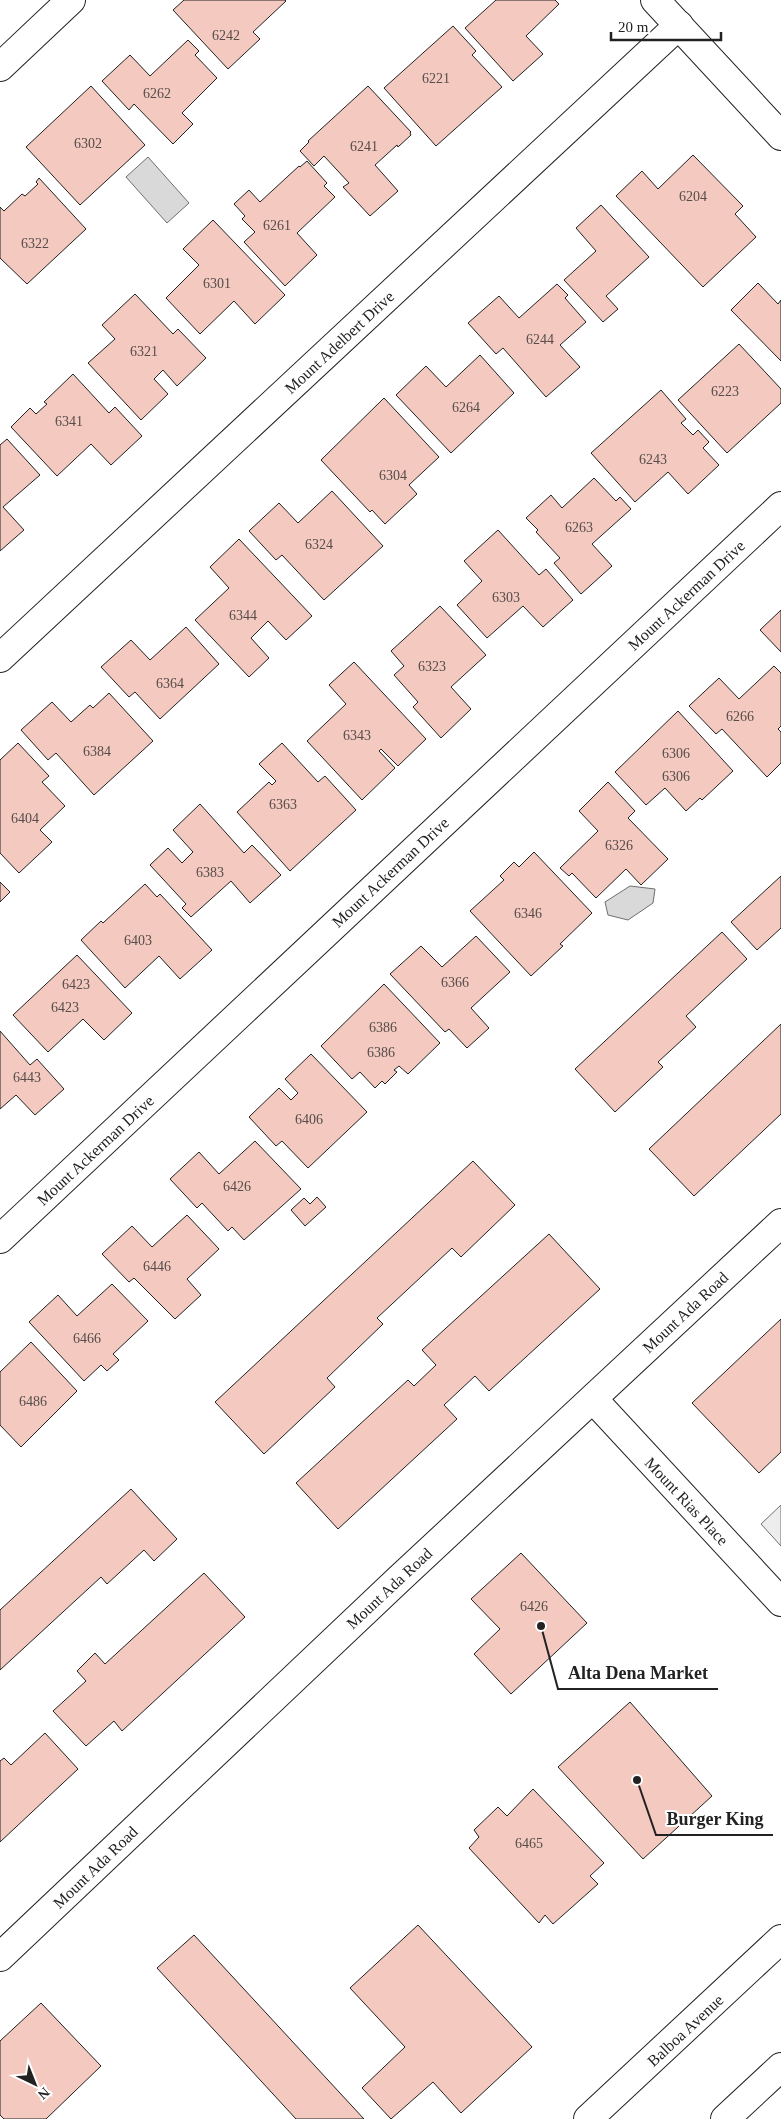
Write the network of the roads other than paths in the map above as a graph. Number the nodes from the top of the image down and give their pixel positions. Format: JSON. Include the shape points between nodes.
{"nodes":[{"id":1,"x":655,"y":0,"type":"edge"},
{"id":2,"x":67,"y":2,"type":"edge"},
{"id":3,"x":679,"y":26,"type":"junction"},
{"id":4,"x":0,"y":67,"type":"edge"},
{"id":5,"x":781,"y":136,"type":"edge"},
{"id":6,"x":781,"y":506,"type":"edge"},
{"id":7,"x":0,"y":658,"type":"edge"},
{"id":8,"x":781,"y":1223,"type":"edge"},
{"id":9,"x":0,"y":1239,"type":"edge"},
{"id":10,"x":593,"y":1399,"type":"junction"},
{"id":11,"x":781,"y":1602,"type":"edge"},
{"id":12,"x":781,"y":1939,"type":"edge"},
{"id":13,"x":0,"y":1957,"type":"edge"},
{"id":14,"x":781,"y":2067,"type":"edge"},
{"id":15,"x":588,"y":2119,"type":"edge"},
{"id":16,"x":725,"y":2119,"type":"edge"}],
"edges":[{"from":1,"to":3,"type":"street"},
{"from":2,"to":4,"type":"street"},
{"from":3,"to":5,"type":"street"},
{"from":3,"to":7,"type":"street","name":"Mount Adelbert Drive"},
{"from":6,"to":9,"type":"street","name":"Mount Ackerman Drive"},
{"from":8,"to":10,"type":"street","name":"Mount Ada Road"},
{"from":10,"to":11,"type":"street","name":"Mount Rias Place"},
{"from":10,"to":13,"type":"street","name":"Mount Ada Road"},
{"from":12,"to":15,"type":"street","name":"Balboa Avenue"},
{"from":14,"to":16,"type":"street"}]}
